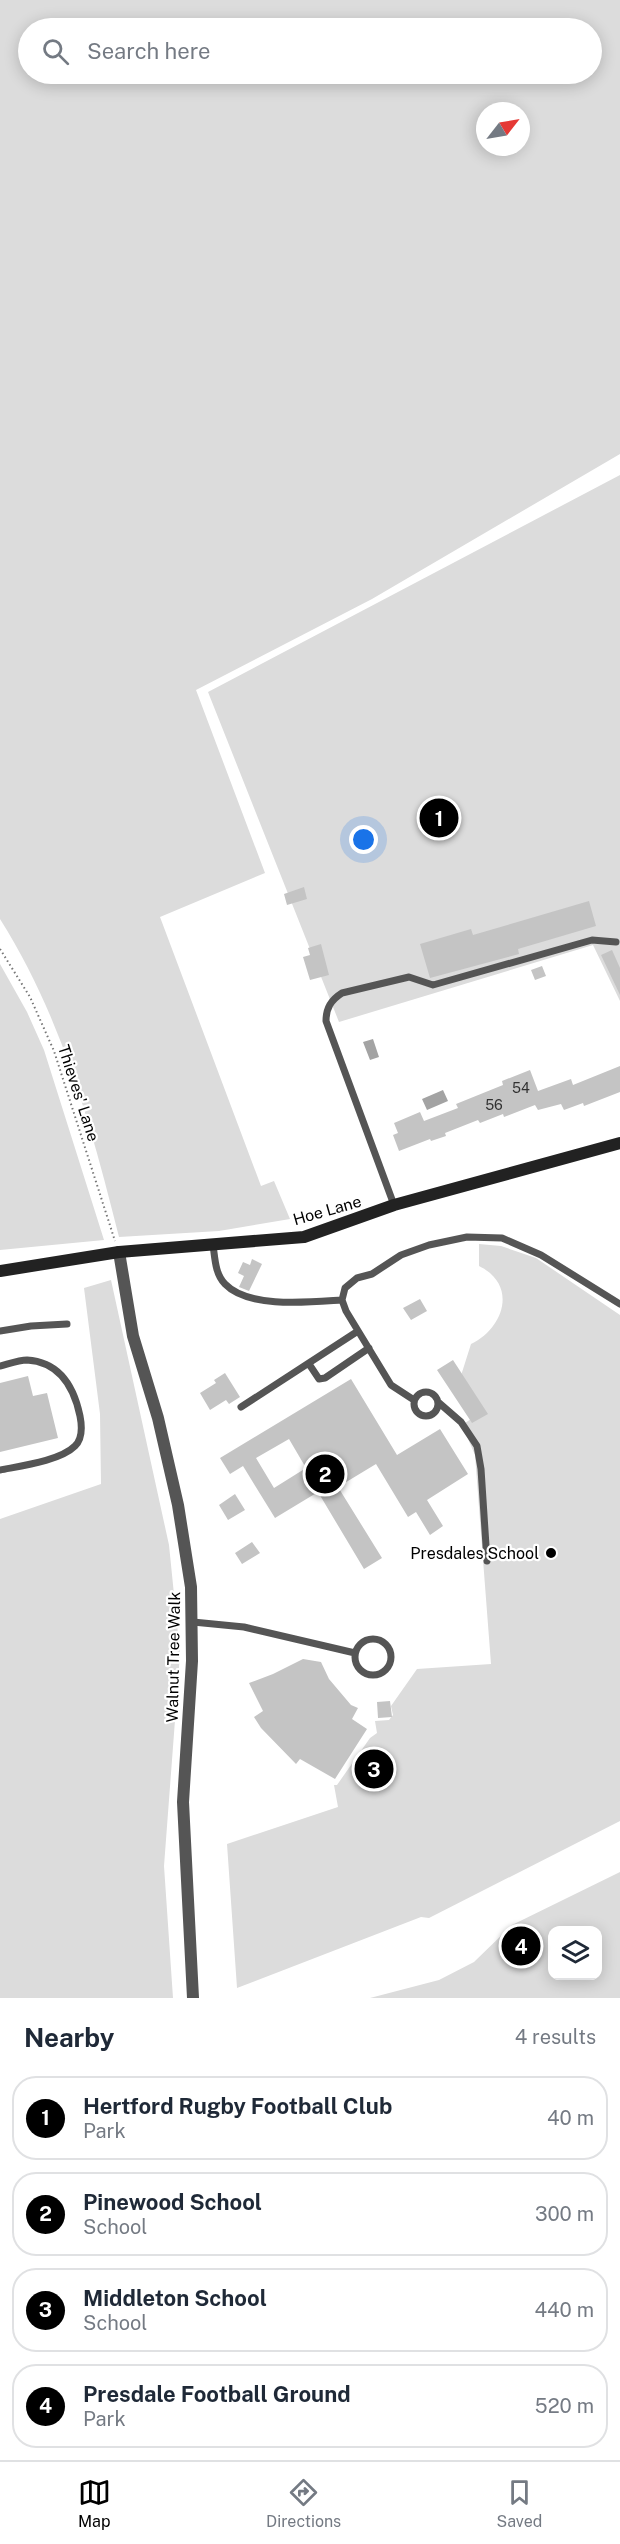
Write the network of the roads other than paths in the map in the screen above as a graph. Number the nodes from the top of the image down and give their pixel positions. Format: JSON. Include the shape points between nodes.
{"nodes":[{"id":1,"x":616,"y":942,"type":"dead end"},
{"id":2,"x":620,"y":1143,"type":"edge"},
{"id":3,"x":394,"y":1205,"type":"junction"},
{"id":4,"x":213,"y":1245,"type":"junction"},
{"id":5,"x":119,"y":1252,"type":"junction"},
{"id":6,"x":0,"y":1271,"type":"edge"},
{"id":7,"x":342,"y":1300,"type":"junction"},
{"id":8,"x":620,"y":1304,"type":"edge"},
{"id":9,"x":67,"y":1324,"type":"dead end"},
{"id":10,"x":0,"y":1331,"type":"edge"},
{"id":11,"x":358,"y":1331,"type":"junction"},
{"id":12,"x":369,"y":1348,"type":"junction"},
{"id":13,"x":309,"y":1364,"type":"junction"},
{"id":14,"x":0,"y":1366,"type":"edge"},
{"id":15,"x":414,"y":1400,"type":"junction"},
{"id":16,"x":438,"y":1402,"type":"junction"},
{"id":17,"x":242,"y":1407,"type":"dead end"},
{"id":18,"x":0,"y":1470,"type":"edge"},
{"id":19,"x":487,"y":1561,"type":"dead end"},
{"id":20,"x":193,"y":1622,"type":"junction"},
{"id":21,"x":355,"y":1653,"type":"junction"},
{"id":22,"x":193,"y":1998,"type":"edge"}],
"edges":[{"from":1,"to":3,"type":"lane","via":[[591,940],[433,985],[409,978],[342,993],[328,1006],[326,1021]]},
{"from":2,"to":3,"type":"street","name":"Hoe Lane"},
{"from":3,"to":4,"type":"street","name":"Hoe Lane","via":[[304,1237]]},
{"from":4,"to":5,"type":"street","name":"Hoe Lane"},
{"from":4,"to":7,"type":"lane","via":[[216,1268],[225,1284],[241,1294],[286,1303]]},
{"from":5,"to":6,"type":"street","name":"Hoe Lane"},
{"from":5,"to":20,"type":"street","name":"Walnut Tree Walk","via":[[133,1336],[158,1418],[178,1506]]},
{"from":7,"to":8,"type":"lane","via":[[345,1288],[357,1278],[372,1274],[401,1255],[467,1237],[502,1238],[532,1251]]},
{"from":7,"to":11,"type":"lane"},
{"from":9,"to":10,"type":"lane"},
{"from":11,"to":12,"type":"lane"},
{"from":11,"to":13,"type":"lane"},
{"from":12,"to":13,"type":"lane","via":[[325,1378],[319,1379]]},
{"from":12,"to":15,"type":"lane","via":[[392,1385]]},
{"from":13,"to":17,"type":"lane"},
{"from":14,"to":18,"type":"lane","via":[[26,1360],[40,1362],[60,1373],[76,1396],[81,1435],[76,1446],[64,1453]]},
{"from":15,"to":16,"type":"lane","via":[[427,1392]]},
{"from":15,"to":16,"type":"lane","via":[[414,1407],[422,1416],[433,1413]]},
{"from":16,"to":19,"type":"lane","via":[[461,1422],[477,1446]]},
{"from":20,"to":21,"type":"lane","via":[[244,1627]]},
{"from":20,"to":22,"type":"street","name":"Walnut Tree Walk","via":[[183,1802]]},
{"from":21,"to":21,"type":"lane","via":[[361,1642],[373,1638],[385,1643],[391,1660],[379,1674],[366,1674],[357,1666]]}]}
